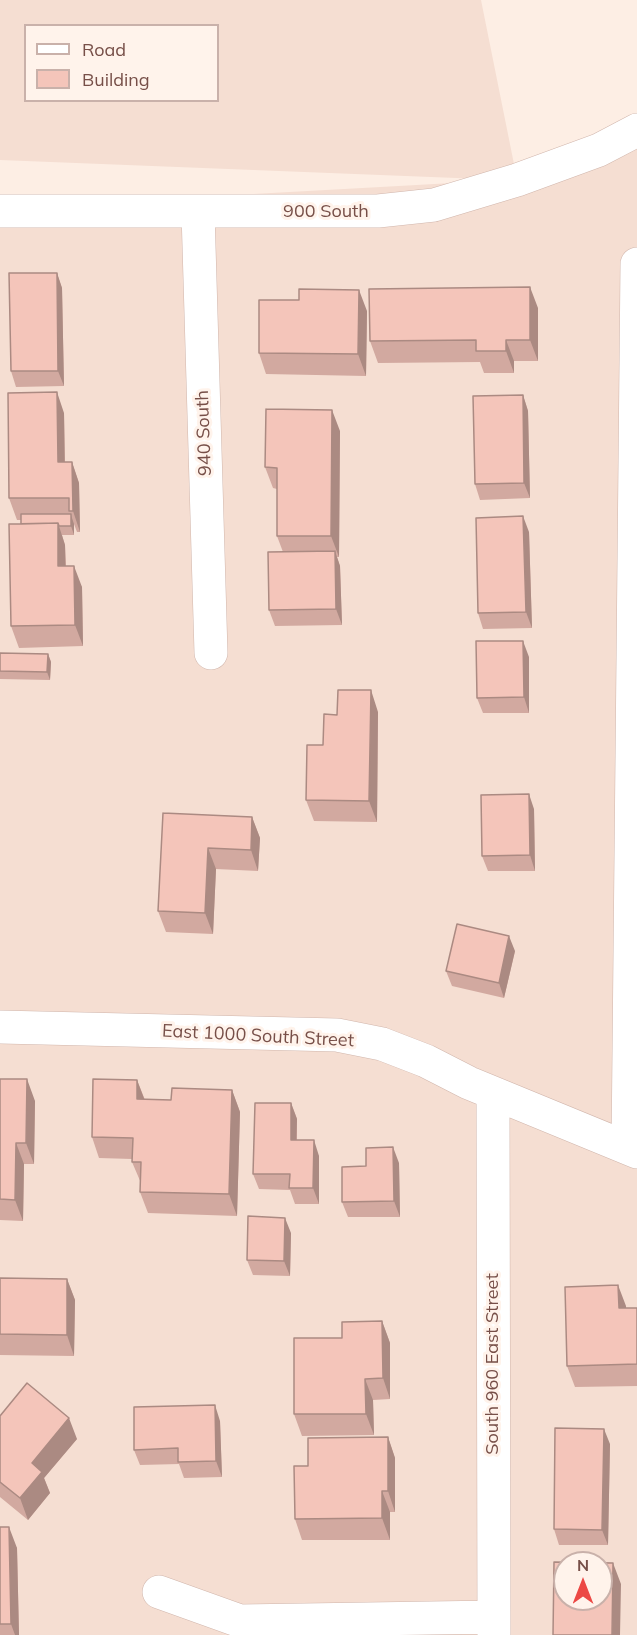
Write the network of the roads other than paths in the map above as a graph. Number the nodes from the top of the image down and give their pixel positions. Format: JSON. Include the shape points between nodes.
{"nodes":[{"id":1,"x":637,"y":130,"type":"edge"},
{"id":2,"x":0,"y":211,"type":"edge"},
{"id":3,"x":198,"y":212,"type":"junction"},
{"id":4,"x":637,"y":264,"type":"edge"},
{"id":5,"x":210,"y":653,"type":"dead end"},
{"id":6,"x":0,"y":1027,"type":"edge"},
{"id":7,"x":493,"y":1093,"type":"junction"},
{"id":8,"x":633,"y":1150,"type":"edge"},
{"id":9,"x":159,"y":1593,"type":"dead end"},
{"id":10,"x":494,"y":1626,"type":"edge"}],
"edges":[{"from":1,"to":3,"type":"street","name":"900 South","via":[[599,150],[434,205],[378,211]]},
{"from":2,"to":3,"type":"street","name":"900 South"},
{"from":3,"to":5,"type":"street","name":"940 South"},
{"from":4,"to":8,"type":"street"},
{"from":6,"to":7,"type":"street","name":"East 1000 South Street","via":[[337,1035],[382,1044],[426,1060]]},
{"from":7,"to":8,"type":"street","name":"East 1000 South Street"},
{"from":7,"to":10,"type":"street","name":"South 960 East Street"},
{"from":9,"to":10,"type":"street","via":[[240,1621]]}]}
